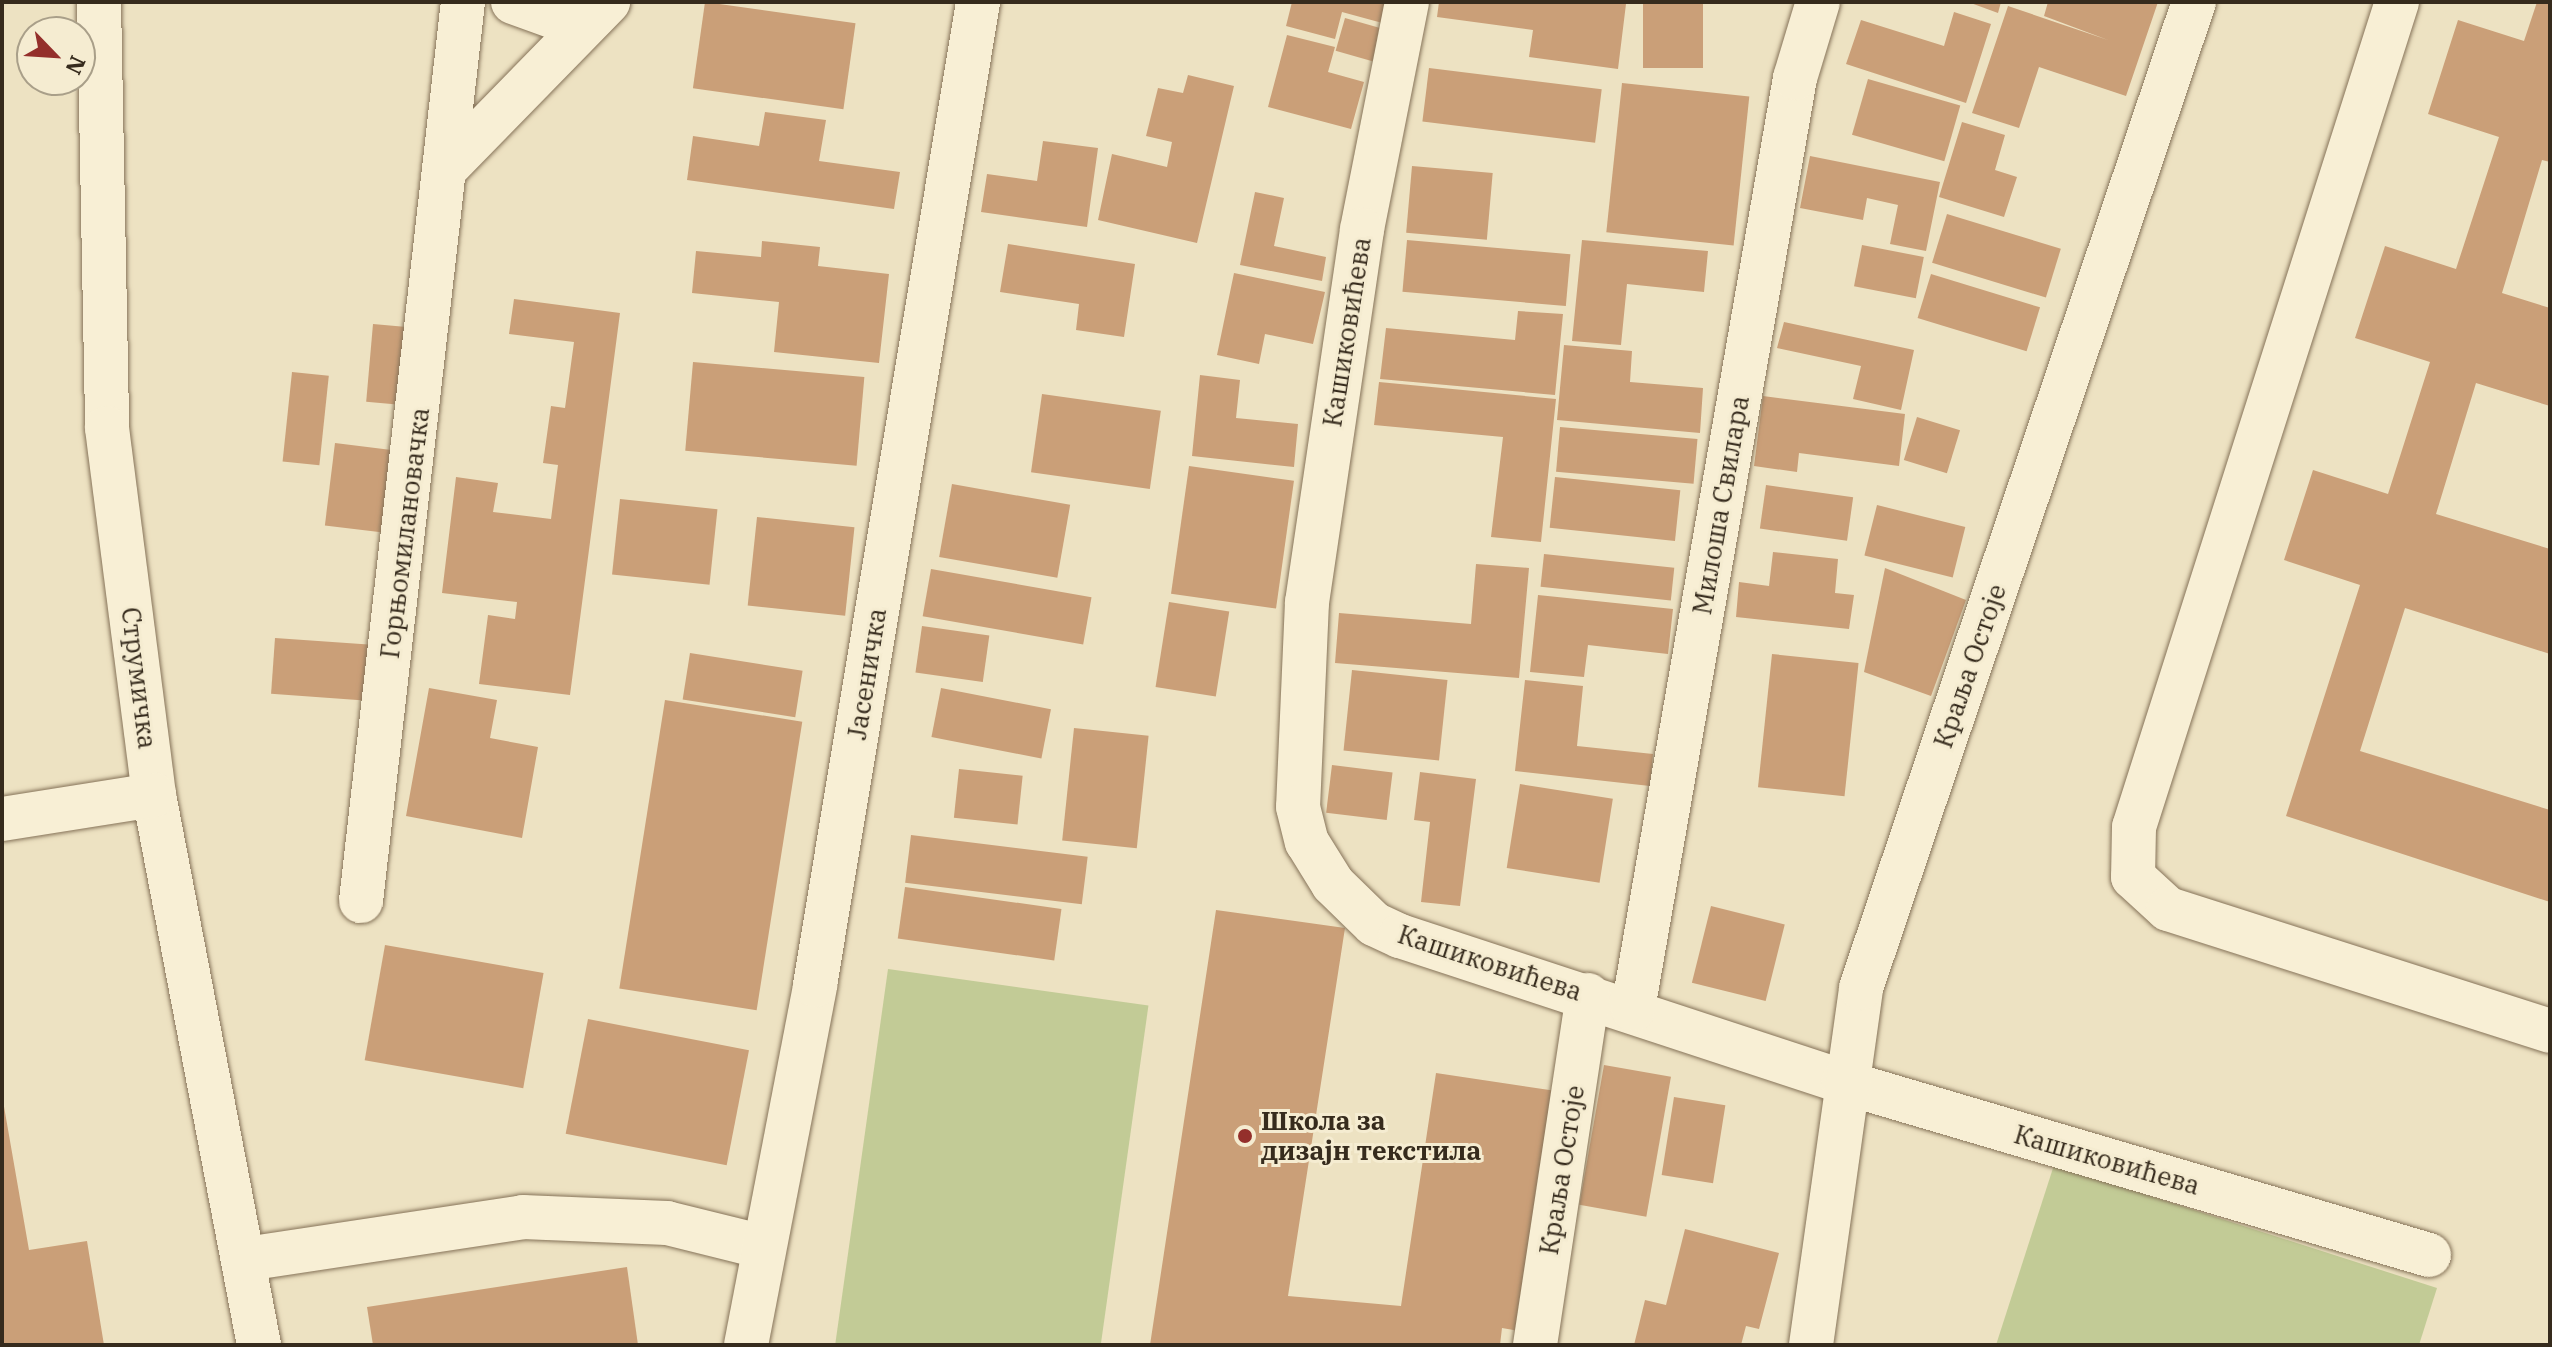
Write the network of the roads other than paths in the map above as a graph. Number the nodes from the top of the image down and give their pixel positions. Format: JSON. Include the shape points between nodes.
{"nodes":[{"id":1,"x":99,"y":2,"type":"edge"},
{"id":2,"x":463,"y":2,"type":"edge"},
{"id":3,"x":513,"y":2,"type":"edge"},
{"id":4,"x":978,"y":2,"type":"edge"},
{"id":5,"x":1407,"y":2,"type":"edge"},
{"id":6,"x":1818,"y":2,"type":"edge"},
{"id":7,"x":2194,"y":2,"type":"edge"},
{"id":8,"x":2397,"y":2,"type":"edge"},
{"id":9,"x":601,"y":10,"type":"edge"},
{"id":10,"x":449,"y":165,"type":"junction"},
{"id":11,"x":154,"y":795,"type":"junction"},
{"id":12,"x":2,"y":819,"type":"edge"},
{"id":13,"x":361,"y":901,"type":"dead end"},
{"id":14,"x":1588,"y":995,"type":"junction"},
{"id":15,"x":1633,"y":1009,"type":"junction"},
{"id":16,"x":2550,"y":1031,"type":"edge"},
{"id":17,"x":1843,"y":1082,"type":"junction"},
{"id":18,"x":764,"y":1247,"type":"junction"},
{"id":19,"x":2429,"y":1255,"type":"dead end"},
{"id":20,"x":246,"y":1259,"type":"junction"},
{"id":21,"x":259,"y":1345,"type":"edge"},
{"id":22,"x":746,"y":1345,"type":"edge"},
{"id":23,"x":1535,"y":1345,"type":"edge"},
{"id":24,"x":1811,"y":1345,"type":"edge"}],
"edges":[{"from":1,"to":11,"type":"street","name":"Струмичка","via":[[107,428]]},
{"from":2,"to":10,"type":"street","name":"Горњомилановачка"},
{"from":3,"to":9,"type":"street","via":[[563,20]]},
{"from":4,"to":18,"type":"street","name":"Јасеничка","via":[[815,985]]},
{"from":5,"to":14,"type":"street","name":"Кашиковићева","via":[[1362,230],[1307,602],[1298,807],[1321,867],[1374,924]]},
{"from":6,"to":15,"type":"street","name":"Милоша Свилара","via":[[1795,78]]},
{"from":7,"to":17,"type":"street","name":"Краља Остоје","via":[[1884,915]]},
{"from":8,"to":16,"type":"street","via":[[2134,827],[2133,877],[2168,909]]},
{"from":9,"to":10,"type":"street"},
{"from":10,"to":13,"type":"street","name":"Горњомилановачка"},
{"from":11,"to":12,"type":"street"},
{"from":11,"to":20,"type":"street","name":"Струмичка"},
{"from":14,"to":15,"type":"street","name":"Кашиковићева"},
{"from":14,"to":23,"type":"street","name":"Краља Остоје"},
{"from":15,"to":17,"type":"street","name":"Кашиковићева"},
{"from":17,"to":19,"type":"street","name":"Кашиковићева"},
{"from":17,"to":24,"type":"street","name":"Краља Остоје"},
{"from":18,"to":20,"type":"street","via":[[667,1223],[536,1217],[461,1222]]},
{"from":18,"to":22,"type":"street","name":"Јасеничка"},
{"from":20,"to":21,"type":"street","name":"Струмичка"}]}
